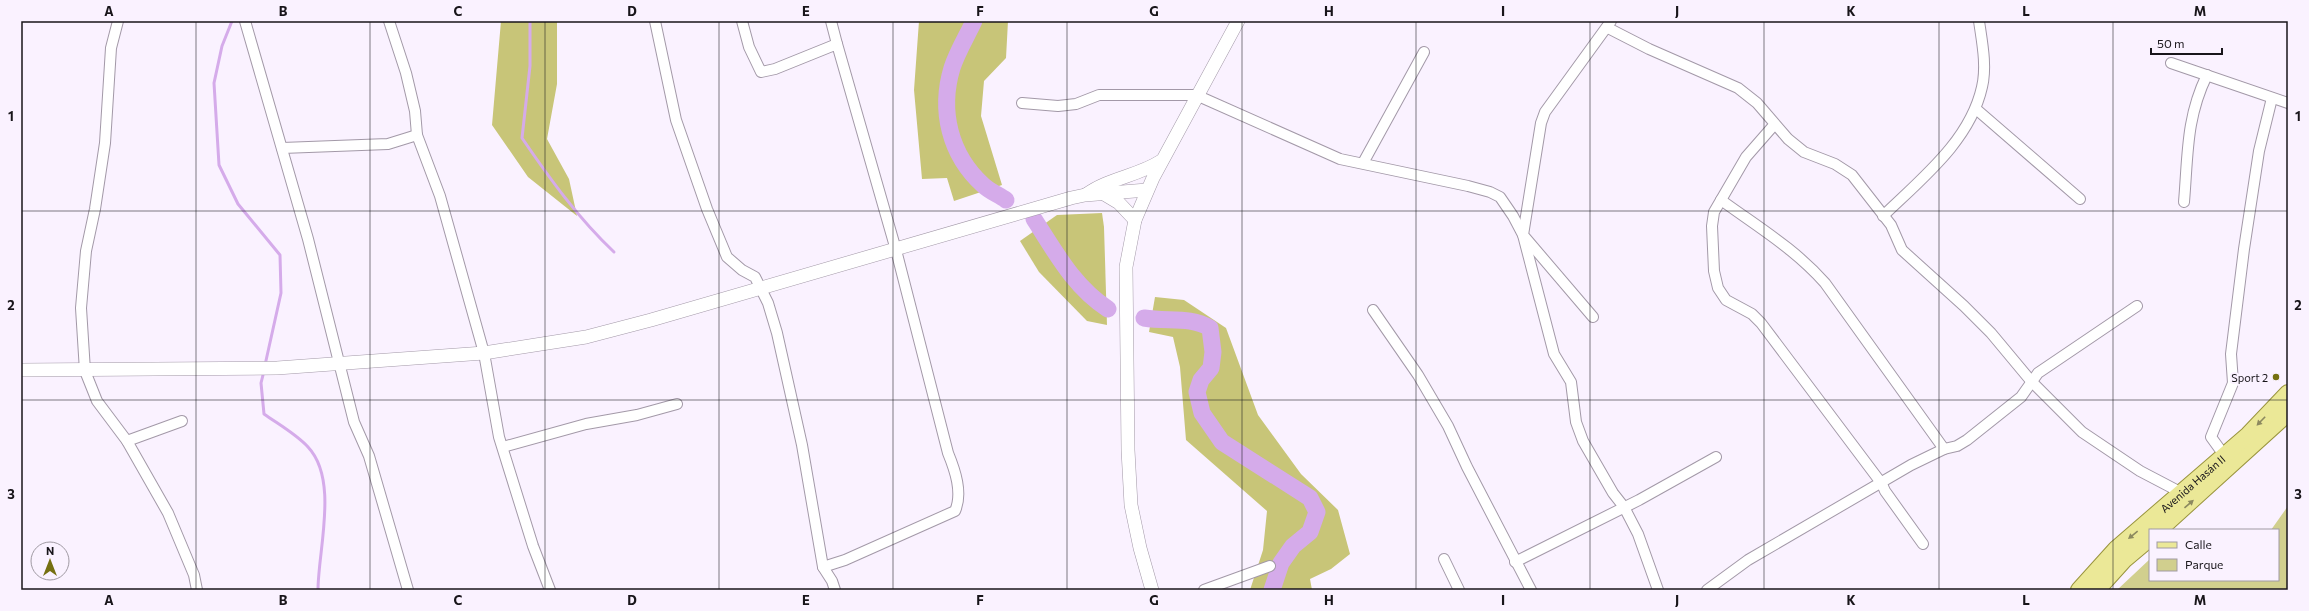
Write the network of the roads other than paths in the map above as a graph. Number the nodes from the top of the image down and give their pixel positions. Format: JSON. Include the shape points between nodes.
{"nodes":[{"id":1,"x":118,"y":21,"type":"edge"},
{"id":2,"x":245,"y":21,"type":"edge"},
{"id":3,"x":389,"y":21,"type":"edge"},
{"id":4,"x":655,"y":21,"type":"edge"},
{"id":5,"x":742,"y":21,"type":"edge"},
{"id":6,"x":831,"y":21,"type":"edge"},
{"id":7,"x":1238,"y":21,"type":"edge"},
{"id":8,"x":1979,"y":21,"type":"edge"},
{"id":9,"x":1610,"y":24,"type":"edge"},
{"id":10,"x":837,"y":44,"type":"junction"},
{"id":11,"x":1424,"y":52,"type":"dead end"},
{"id":12,"x":2171,"y":63,"type":"dead end"},
{"id":13,"x":2207,"y":75,"type":"junction"},
{"id":14,"x":1196,"y":95,"type":"junction"},
{"id":15,"x":2272,"y":98,"type":"junction"},
{"id":16,"x":1022,"y":103,"type":"dead end"},
{"id":17,"x":2288,"y":103,"type":"edge"},
{"id":18,"x":1976,"y":109,"type":"junction"},
{"id":19,"x":1774,"y":125,"type":"junction"},
{"id":20,"x":417,"y":135,"type":"junction"},
{"id":21,"x":282,"y":148,"type":"junction"},
{"id":22,"x":1161,"y":161,"type":"junction"},
{"id":23,"x":1363,"y":163,"type":"junction"},
{"id":24,"x":1122,"y":178,"type":"junction"},
{"id":25,"x":1153,"y":178,"type":"junction"},
{"id":26,"x":1147,"y":190,"type":"junction"},
{"id":27,"x":1104,"y":194,"type":"junction"},
{"id":28,"x":1086,"y":195,"type":"junction"},
{"id":29,"x":1721,"y":200,"type":"junction"},
{"id":30,"x":2080,"y":200,"type":"dead end"},
{"id":31,"x":2184,"y":202,"type":"dead end"},
{"id":32,"x":1883,"y":216,"type":"junction"},
{"id":33,"x":1135,"y":220,"type":"junction"},
{"id":34,"x":1523,"y":235,"type":"junction"},
{"id":35,"x":896,"y":250,"type":"junction"},
{"id":36,"x":762,"y":288,"type":"junction"},
{"id":37,"x":2137,"y":306,"type":"dead end"},
{"id":38,"x":1373,"y":310,"type":"dead end"},
{"id":39,"x":1592,"y":317,"type":"dead end"},
{"id":40,"x":484,"y":353,"type":"junction"},
{"id":41,"x":338,"y":364,"type":"junction"},
{"id":42,"x":21,"y":370,"type":"edge"},
{"id":43,"x":85,"y":371,"type":"junction"},
{"id":44,"x":2031,"y":381,"type":"junction"},
{"id":45,"x":2288,"y":393,"type":"edge"},
{"id":46,"x":677,"y":404,"type":"dead end"},
{"id":47,"x":2288,"y":413,"type":"edge"},
{"id":48,"x":182,"y":421,"type":"dead end"},
{"id":49,"x":127,"y":441,"type":"junction"},
{"id":50,"x":503,"y":447,"type":"junction"},
{"id":51,"x":1944,"y":449,"type":"junction"},
{"id":52,"x":2224,"y":455,"type":"junction"},
{"id":53,"x":1716,"y":457,"type":"dead end"},
{"id":54,"x":1882,"y":484,"type":"junction"},
{"id":55,"x":2182,"y":493,"type":"junction"},
{"id":56,"x":1624,"y":507,"type":"junction"},
{"id":57,"x":2161,"y":529,"type":"edge"},
{"id":58,"x":2149,"y":539,"type":"edge"},
{"id":59,"x":1923,"y":544,"type":"dead end"},
{"id":60,"x":1444,"y":558,"type":"dead end"},
{"id":61,"x":1515,"y":562,"type":"junction"},
{"id":62,"x":1270,"y":566,"type":"dead end"},
{"id":63,"x":824,"y":567,"type":"junction"},
{"id":64,"x":197,"y":590,"type":"edge"},
{"id":65,"x":408,"y":590,"type":"edge"},
{"id":66,"x":550,"y":590,"type":"edge"},
{"id":67,"x":835,"y":590,"type":"edge"},
{"id":68,"x":1152,"y":590,"type":"edge"},
{"id":69,"x":1204,"y":590,"type":"edge"},
{"id":70,"x":1459,"y":590,"type":"edge"},
{"id":71,"x":1531,"y":590,"type":"edge"},
{"id":72,"x":1658,"y":590,"type":"edge"},
{"id":73,"x":1707,"y":590,"type":"edge"},
{"id":74,"x":2078,"y":590,"type":"edge"},
{"id":75,"x":2097,"y":590,"type":"edge"}],
"edges":[{"from":1,"to":43,"type":"street","via":[[110,56],[105,143],[86,252],[81,308]]},
{"from":2,"to":21,"type":"street"},
{"from":3,"to":20,"type":"street","via":[[406,73],[415,111]]},
{"from":4,"to":36,"type":"street","via":[[676,120],[726,257],[755,277]]},
{"from":5,"to":10,"type":"street","via":[[749,47],[761,72]]},
{"from":6,"to":10,"type":"street"},
{"from":7,"to":14,"type":"street"},
{"from":8,"to":18,"type":"street","via":[[1984,68]]},
{"from":9,"to":19,"type":"street","via":[[1650,49],[1738,88],[1757,103]]},
{"from":9,"to":34,"type":"street","via":[[1545,112],[1541,123]]},
{"from":10,"to":35,"type":"street"},
{"from":11,"to":23,"type":"street"},
{"from":12,"to":13,"type":"street"},
{"from":13,"to":15,"type":"street"},
{"from":13,"to":31,"type":"street","via":[[2191,114]]},
{"from":14,"to":16,"type":"street","via":[[1098,94],[1070,104]]},
{"from":14,"to":22,"type":"street"},
{"from":14,"to":23,"type":"street","via":[[1340,159]]},
{"from":15,"to":17,"type":"street"},
{"from":15,"to":52,"type":"street","via":[[2259,151],[2244,249],[2231,354],[2233,383],[2210,437]]},
{"from":18,"to":30,"type":"street"},
{"from":18,"to":32,"type":"street","via":[[1959,136],[1934,166]]},
{"from":19,"to":29,"type":"street","via":[[1746,157]]},
{"from":19,"to":32,"type":"street","via":[[1804,152],[1835,164],[1852,175]]},
{"from":20,"to":21,"type":"street","via":[[388,144]]},
{"from":20,"to":40,"type":"street","via":[[440,196]]},
{"from":21,"to":41,"type":"street","via":[[308,239]]},
{"from":22,"to":24,"type":"street","via":[[1146,170]]},
{"from":22,"to":25,"type":"street"},
{"from":23,"to":34,"type":"street","via":[[1490,192],[1505,203]]},
{"from":24,"to":25,"type":"street"},
{"from":24,"to":28,"type":"street","via":[[1095,188]]},
{"from":25,"to":26,"type":"street"},
{"from":26,"to":27,"type":"street"},
{"from":26,"to":33,"type":"street"},
{"from":27,"to":28,"type":"street"},
{"from":27,"to":33,"type":"street","via":[[1119,203]]},
{"from":28,"to":35,"type":"street"},
{"from":29,"to":51,"type":"street","via":[[1806,262],[1825,284]]},
{"from":29,"to":54,"type":"street","via":[[1714,212],[1712,226],[1714,272],[1718,288],[1726,300],[1761,322]]},
{"from":32,"to":44,"type":"street","via":[[1891,225],[1902,250],[1991,333]]},
{"from":33,"to":68,"type":"street","via":[[1126,267],[1125,293],[1128,470],[1135,527]]},
{"from":34,"to":39,"type":"street"},
{"from":34,"to":56,"type":"street","via":[[1554,354],[1571,382],[1579,432],[1595,464]]},
{"from":35,"to":36,"type":"street"},
{"from":35,"to":63,"type":"street","via":[[948,453],[957,476],[958,504],[955,511]]},
{"from":36,"to":40,"type":"street","via":[[586,337]]},
{"from":36,"to":63,"type":"street","via":[[777,333],[792,399]]},
{"from":37,"to":44,"type":"street","via":[[2038,372]]},
{"from":38,"to":61,"type":"street","via":[[1418,375],[1448,426]]},
{"from":40,"to":41,"type":"street"},
{"from":40,"to":50,"type":"street","via":[[492,410]]},
{"from":41,"to":43,"type":"street","via":[[277,368]]},
{"from":41,"to":65,"type":"street"},
{"from":42,"to":43,"type":"street"},
{"from":43,"to":49,"type":"street","via":[[97,401]]},
{"from":44,"to":51,"type":"street","via":[[2021,397],[1967,440]]},
{"from":44,"to":55,"type":"street","via":[[2082,432],[2140,471]]},
{"from":45,"to":52,"type":"main road","name":"Avenida Hasán II","one_way":true,"via":[[2248,435]]},
{"from":46,"to":50,"type":"street","via":[[637,415],[586,424]]},
{"from":57,"to":47,"type":"main road","name":"Avenida Hasán II","one_way":true},
{"from":48,"to":49,"type":"street"},
{"from":49,"to":64,"type":"street","via":[[168,513],[194,575]]},
{"from":50,"to":66,"type":"street","via":[[533,546]]},
{"from":51,"to":54,"type":"street","via":[[1911,465]]},
{"from":52,"to":55,"type":"main road","name":"Avenida Hasán II"},
{"from":53,"to":56,"type":"street"},
{"from":54,"to":59,"type":"street"},
{"from":54,"to":73,"type":"street","via":[[1748,560]]},
{"from":55,"to":74,"type":"main road","name":"Avenida Hasán II","one_way":true,"via":[[2116,548]]},
{"from":56,"to":61,"type":"street"},
{"from":56,"to":72,"type":"street","via":[[1642,545]]},
{"from":58,"to":75,"type":"main road","via":[[2125,559]]},
{"from":60,"to":70,"type":"street"},
{"from":61,"to":71,"type":"street"},
{"from":62,"to":69,"type":"street"},
{"from":63,"to":67,"type":"street"}]}
